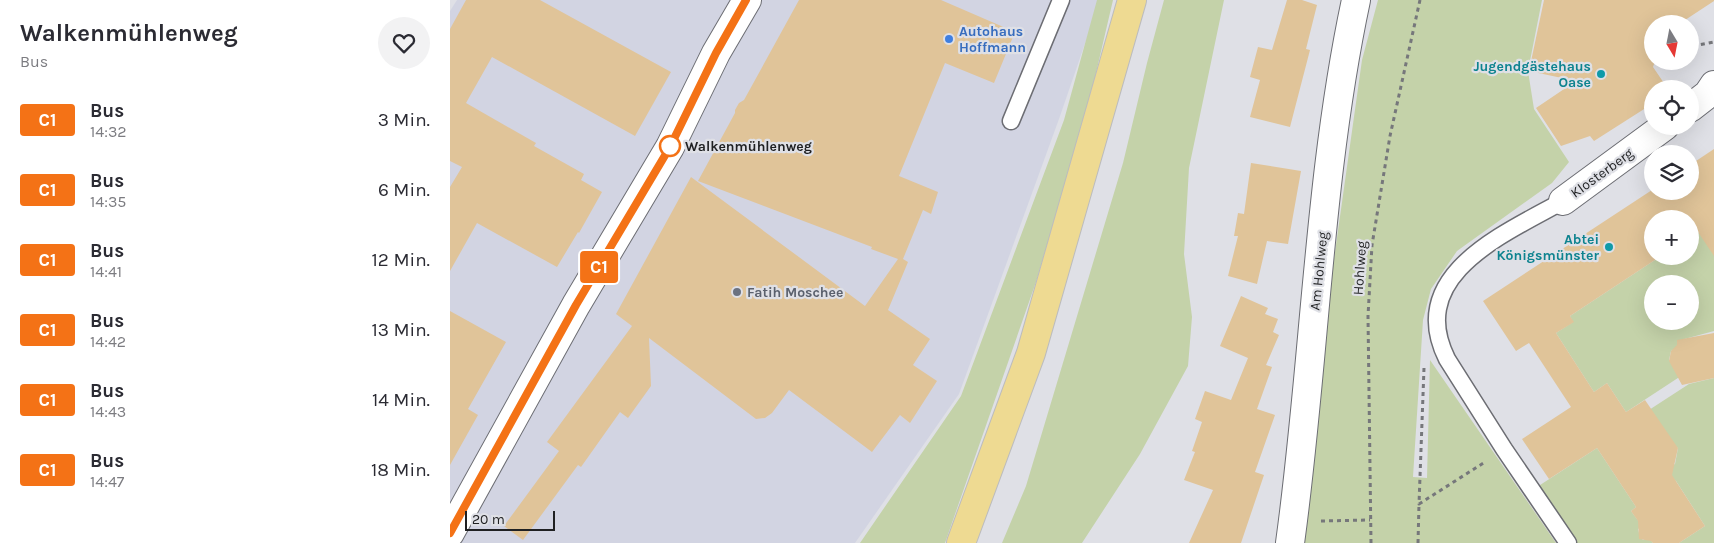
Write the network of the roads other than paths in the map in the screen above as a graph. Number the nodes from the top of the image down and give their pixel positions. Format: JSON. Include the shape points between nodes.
{"nodes":[{"id":1,"x":746,"y":0,"type":"edge"},
{"id":2,"x":1061,"y":0,"type":"edge"},
{"id":3,"x":1132,"y":0,"type":"edge"},
{"id":4,"x":1356,"y":0,"type":"edge"},
{"id":5,"x":1714,"y":85,"type":"edge"},
{"id":6,"x":1699,"y":101,"type":"edge"},
{"id":7,"x":1011,"y":121,"type":"dead end"},
{"id":8,"x":1653,"y":135,"type":"edge"},
{"id":9,"x":1563,"y":201,"type":"joint"},
{"id":10,"x":450,"y":533,"type":"edge"},
{"id":11,"x":961,"y":543,"type":"edge"},
{"id":12,"x":1290,"y":543,"type":"edge"},
{"id":13,"x":1568,"y":543,"type":"edge"}],
"edges":[{"from":1,"to":10,"type":"street","via":[[670,147],[576,305]]},
{"from":2,"to":7,"type":"lane"},
{"from":3,"to":11,"type":"main road","via":[[1031,353]]},
{"from":4,"to":12,"type":"street","name":"Am Hohlweg","via":[[1344,58],[1332,151]]},
{"from":5,"to":6,"type":"street"},
{"from":8,"to":9,"type":"street","name":"Klosterberg"},
{"from":9,"to":13,"type":"lane","via":[[1491,241],[1470,258],[1445,287],[1438,306],[1436,326],[1439,343],[1447,359]]}]}
